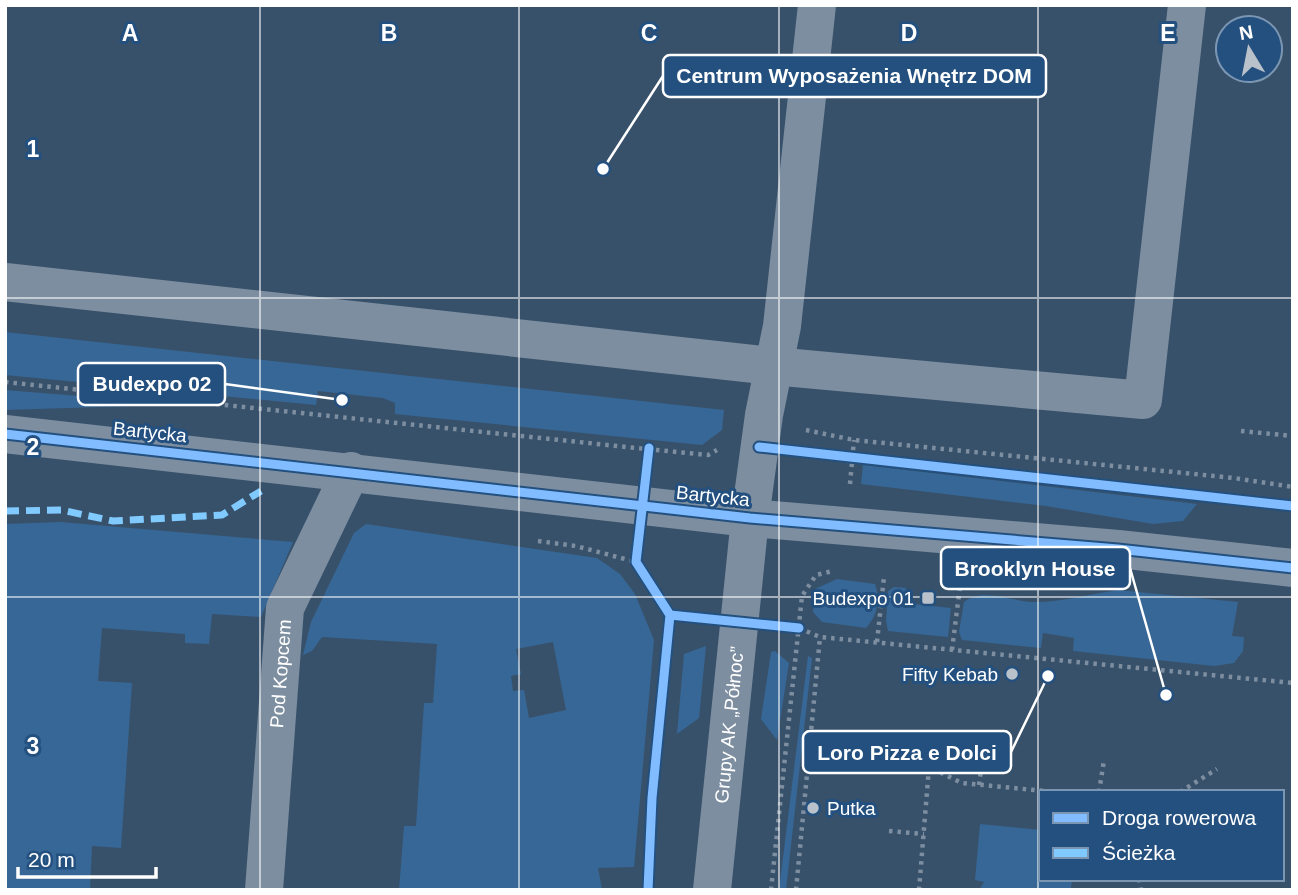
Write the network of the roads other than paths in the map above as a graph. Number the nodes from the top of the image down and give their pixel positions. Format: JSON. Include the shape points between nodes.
{"nodes":[{"id":1,"x":817,"y":5,"type":"edge"},
{"id":2,"x":1187,"y":5,"type":"edge"},
{"id":3,"x":5,"y":282,"type":"edge"},
{"id":4,"x":773,"y":366,"type":"junction"},
{"id":5,"x":5,"y":434,"type":"edge"},
{"id":6,"x":351,"y":471,"type":"junction"},
{"id":7,"x":750,"y":518,"type":"junction"},
{"id":8,"x":1293,"y":568,"type":"edge"},
{"id":9,"x":264,"y":890,"type":"edge"},
{"id":10,"x":712,"y":890,"type":"edge"}],
"edges":[{"from":1,"to":4,"type":"street","name":"Grupy AK „Północ”","via":[[782,326]]},
{"from":2,"to":4,"type":"street","via":[[1143,400]]},
{"from":3,"to":4,"type":"street"},
{"from":4,"to":7,"type":"street","name":"Grupy AK „Północ”"},
{"from":5,"to":6,"type":"street","name":"Bartycka"},
{"from":6,"to":7,"type":"street","name":"Bartycka"},
{"from":6,"to":9,"type":"street","name":"Pod Kopcem","via":[[285,608]]},
{"from":7,"to":8,"type":"street","name":"Bartycka"},
{"from":7,"to":10,"type":"street","name":"Grupy AK „Północ”"}]}
